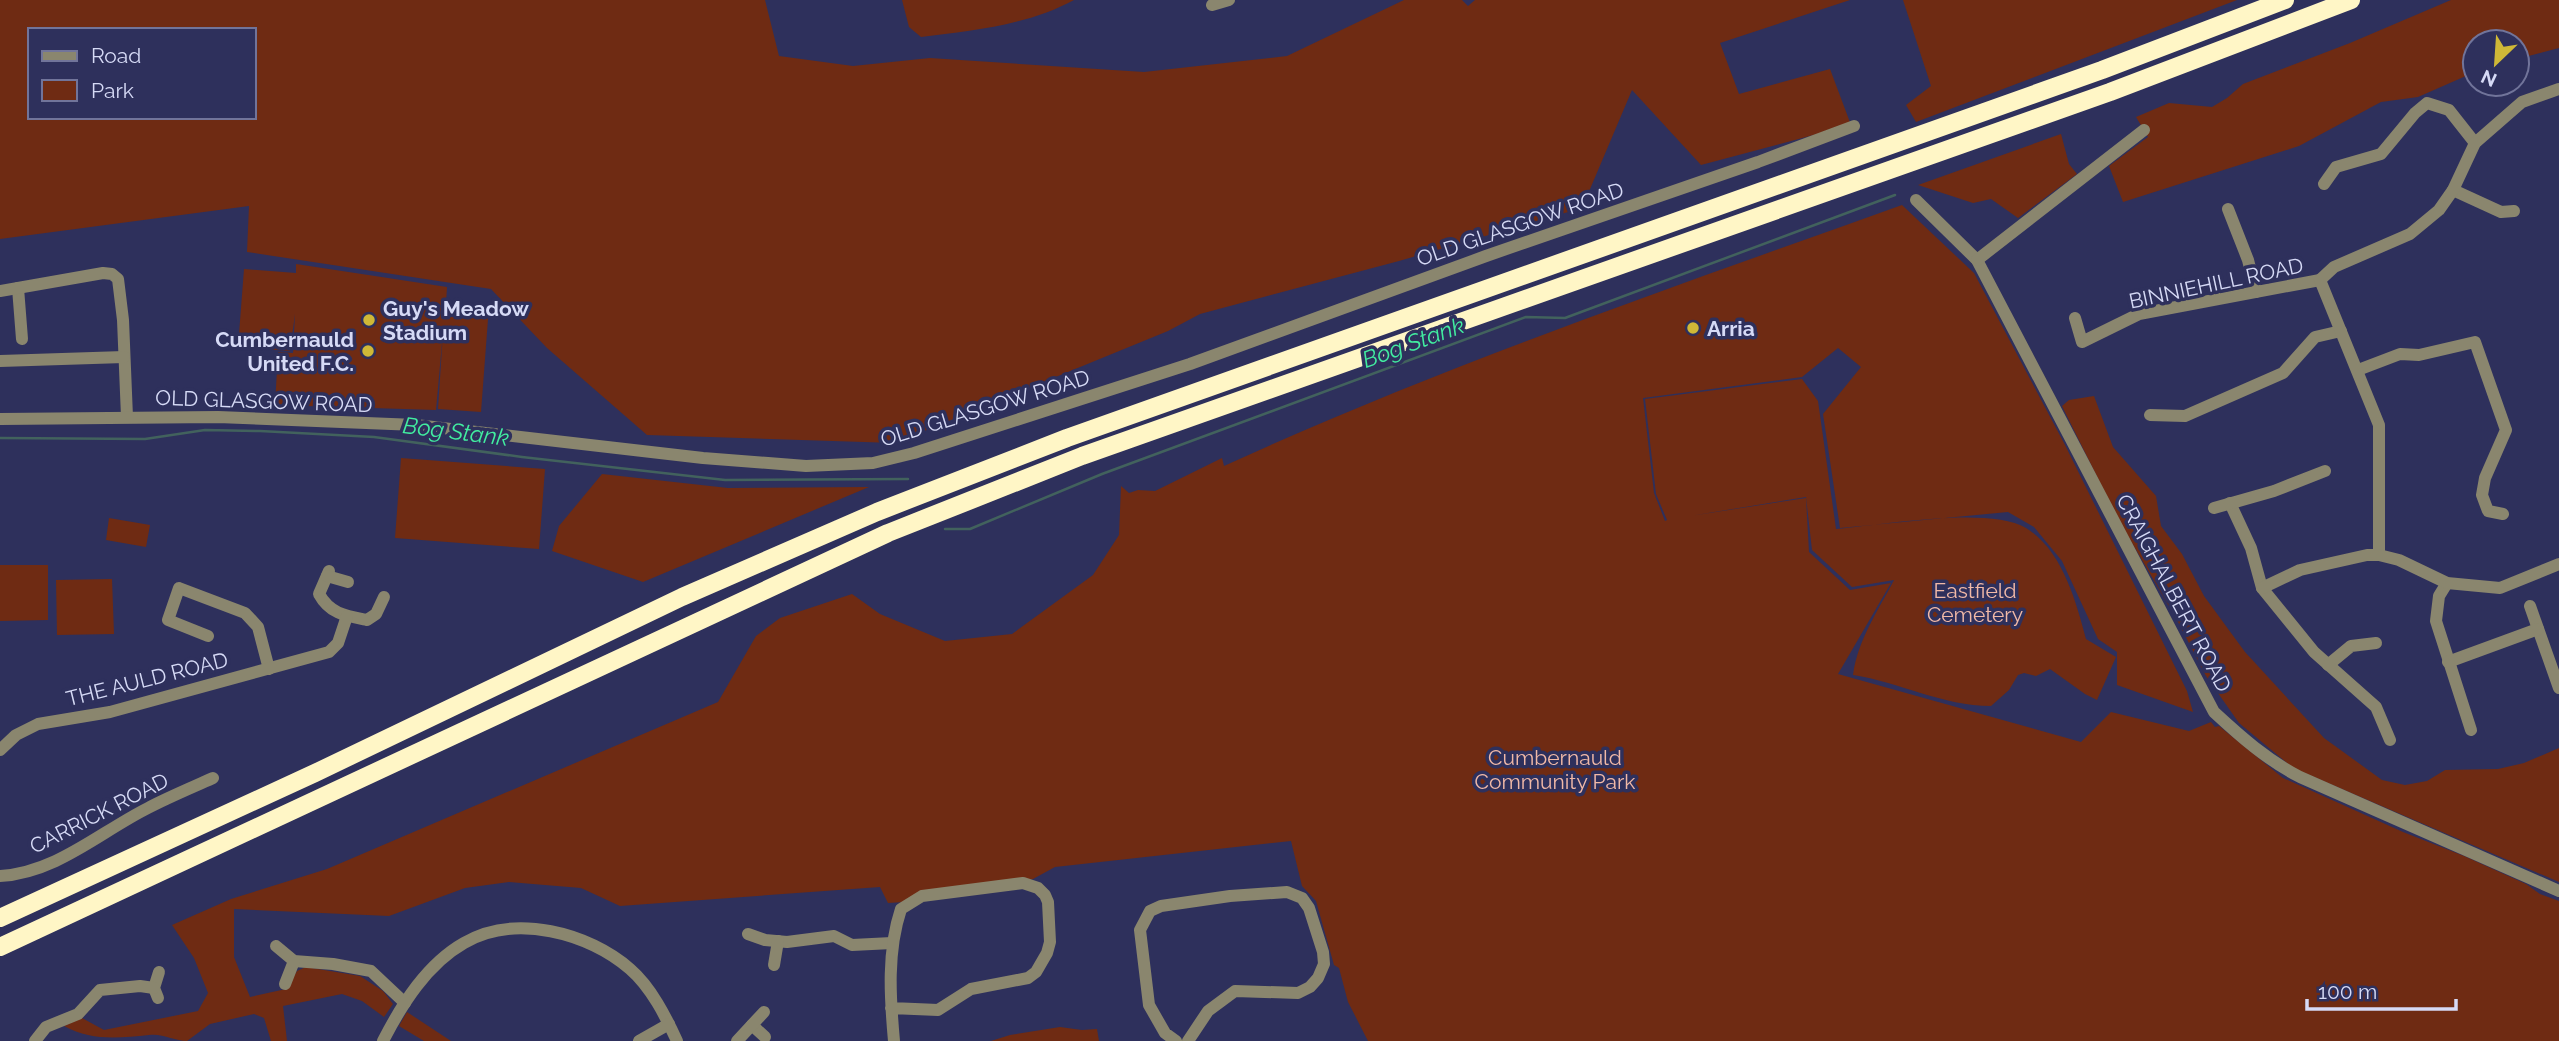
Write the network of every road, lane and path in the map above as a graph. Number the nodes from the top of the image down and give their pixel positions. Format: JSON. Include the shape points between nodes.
{"nodes":[{"id":1,"x":1229,"y":0,"type":"edge"},
{"id":2,"x":2285,"y":0,"type":"edge"},
{"id":3,"x":2351,"y":0,"type":"edge"},
{"id":4,"x":1212,"y":5,"type":"dead end"},
{"id":5,"x":2559,"y":89,"type":"edge"},
{"id":6,"x":1854,"y":126,"type":"dead end"},
{"id":7,"x":2144,"y":130,"type":"dead end"},
{"id":8,"x":2475,"y":143,"type":"junction"},
{"id":9,"x":2325,"y":184,"type":"dead end"},
{"id":10,"x":2452,"y":190,"type":"junction"},
{"id":11,"x":1916,"y":200,"type":"dead end"},
{"id":12,"x":2228,"y":209,"type":"dead end"},
{"id":13,"x":2514,"y":212,"type":"dead end"},
{"id":14,"x":1977,"y":260,"type":"junction"},
{"id":15,"x":2320,"y":280,"type":"junction"},
{"id":16,"x":18,"y":288,"type":"junction"},
{"id":17,"x":0,"y":291,"type":"edge"},
{"id":18,"x":2256,"y":292,"type":"junction"},
{"id":19,"x":2075,"y":318,"type":"dead end"},
{"id":20,"x":2341,"y":331,"type":"junction"},
{"id":21,"x":22,"y":339,"type":"dead end"},
{"id":22,"x":124,"y":357,"type":"junction"},
{"id":23,"x":0,"y":360,"type":"edge"},
{"id":24,"x":2358,"y":370,"type":"junction"},
{"id":25,"x":2150,"y":415,"type":"dead end"},
{"id":26,"x":127,"y":417,"type":"junction"},
{"id":27,"x":0,"y":419,"type":"edge"},
{"id":28,"x":2325,"y":471,"type":"dead end"},
{"id":29,"x":2230,"y":503,"type":"junction"},
{"id":30,"x":2214,"y":508,"type":"dead end"},
{"id":31,"x":2503,"y":514,"type":"dead end"},
{"id":32,"x":2379,"y":555,"type":"junction"},
{"id":33,"x":2559,"y":564,"type":"edge"},
{"id":34,"x":348,"y":582,"type":"dead end"},
{"id":35,"x":2447,"y":583,"type":"junction"},
{"id":36,"x":2263,"y":588,"type":"junction"},
{"id":37,"x":384,"y":597,"type":"dead end"},
{"id":38,"x":2530,"y":606,"type":"dead end"},
{"id":39,"x":347,"y":616,"type":"junction"},
{"id":40,"x":2538,"y":629,"type":"junction"},
{"id":41,"x":208,"y":636,"type":"dead end"},
{"id":42,"x":2376,"y":643,"type":"dead end"},
{"id":43,"x":2448,"y":662,"type":"junction"},
{"id":44,"x":2328,"y":665,"type":"junction"},
{"id":45,"x":269,"y":669,"type":"junction"},
{"id":46,"x":2559,"y":688,"type":"edge"},
{"id":47,"x":2471,"y":730,"type":"dead end"},
{"id":48,"x":2389,"y":740,"type":"dead end"},
{"id":49,"x":0,"y":750,"type":"edge"},
{"id":50,"x":213,"y":778,"type":"dead end"},
{"id":51,"x":0,"y":876,"type":"edge"},
{"id":52,"x":2559,"y":891,"type":"edge"},
{"id":53,"x":0,"y":918,"type":"edge"},
{"id":54,"x":748,"y":934,"type":"dead end"},
{"id":55,"x":778,"y":941,"type":"junction"},
{"id":56,"x":892,"y":943,"type":"junction"},
{"id":57,"x":276,"y":946,"type":"dead end"},
{"id":58,"x":0,"y":947,"type":"edge"},
{"id":59,"x":294,"y":961,"type":"junction"},
{"id":60,"x":774,"y":965,"type":"dead end"},
{"id":61,"x":159,"y":972,"type":"dead end"},
{"id":62,"x":285,"y":984,"type":"dead end"},
{"id":63,"x":405,"y":1003,"type":"junction"},
{"id":64,"x":891,"y":1008,"type":"junction"},
{"id":65,"x":764,"y":1012,"type":"dead end"},
{"id":66,"x":669,"y":1024,"type":"junction"},
{"id":67,"x":752,"y":1025,"type":"junction"},
{"id":68,"x":765,"y":1037,"type":"dead end"},
{"id":69,"x":35,"y":1041,"type":"edge"},
{"id":70,"x":383,"y":1041,"type":"edge"},
{"id":71,"x":639,"y":1041,"type":"edge"},
{"id":72,"x":677,"y":1041,"type":"edge"},
{"id":73,"x":737,"y":1041,"type":"edge"},
{"id":74,"x":894,"y":1041,"type":"edge"},
{"id":75,"x":1176,"y":1041,"type":"edge"},
{"id":76,"x":1188,"y":1041,"type":"edge"}],
"edges":[{"from":1,"to":4,"type":"street"},
{"from":2,"to":53,"type":"highway","via":[[2102,70],[1080,433],[877,512],[682,597]]},
{"from":3,"to":58,"type":"highway","via":[[2097,96],[1082,456],[888,533]]},
{"from":5,"to":8,"type":"street","name":"BINNIEHILL ROAD","via":[[2522,102]]},
{"from":6,"to":26,"type":"street","name":"OLD GLASGOW ROAD","via":[[1190,364],[882,461],[793,465],[416,425]]},
{"from":7,"to":14,"type":"street"},
{"from":8,"to":9,"type":"street","via":[[2449,110],[2427,103],[2381,154],[2336,167]]},
{"from":8,"to":10,"type":"street","name":"BINNIEHILL ROAD"},
{"from":10,"to":13,"type":"street","via":[[2501,212]]},
{"from":10,"to":15,"type":"street","name":"BINNIEHILL ROAD","via":[[2439,210],[2410,234],[2334,267]]},
{"from":11,"to":14,"type":"street","name":"CRAIGHALBERT ROAD"},
{"from":12,"to":18,"type":"street"},
{"from":14,"to":52,"type":"street","name":"CRAIGHALBERT ROAD","via":[[2214,712],[2245,741],[2300,777]]},
{"from":15,"to":18,"type":"street","name":"BINNIEHILL ROAD"},
{"from":15,"to":20,"type":"street","name":"BINNIEHILL ROAD"},
{"from":16,"to":17,"type":"street"},
{"from":16,"to":21,"type":"street"},
{"from":16,"to":22,"type":"street","via":[[112,274],[121,290]]},
{"from":18,"to":19,"type":"street","name":"BINNIEHILL ROAD","via":[[2139,314],[2082,342]]},
{"from":20,"to":24,"type":"street","name":"BINNIEHILL ROAD"},
{"from":20,"to":25,"type":"street","via":[[2315,337],[2283,373],[2185,416]]},
{"from":22,"to":23,"type":"street"},
{"from":22,"to":26,"type":"street"},
{"from":24,"to":31,"type":"street","via":[[2400,354],[2419,355],[2475,342],[2506,430],[2482,495],[2488,510]]},
{"from":24,"to":32,"type":"street","name":"BINNIEHILL ROAD","via":[[2379,425]]},
{"from":26,"to":27,"type":"street","name":"OLD GLASGOW ROAD"},
{"from":28,"to":29,"type":"street"},
{"from":29,"to":30,"type":"street"},
{"from":29,"to":36,"type":"street"},
{"from":32,"to":35,"type":"street"},
{"from":32,"to":36,"type":"street","via":[[2300,570]]},
{"from":33,"to":35,"type":"street","via":[[2500,588]]},
{"from":34,"to":39,"type":"street","via":[[328,573],[319,594],[325,606]]},
{"from":35,"to":43,"type":"street","via":[[2439,596],[2436,621]]},
{"from":36,"to":44,"type":"street"},
{"from":37,"to":39,"type":"street","via":[[376,614],[367,620]]},
{"from":38,"to":40,"type":"street"},
{"from":39,"to":45,"type":"street","name":"THE AULD ROAD","via":[[338,643],[329,652]]},
{"from":40,"to":43,"type":"street"},
{"from":40,"to":46,"type":"street"},
{"from":41,"to":45,"type":"street","name":"THE AULD ROAD","via":[[168,620],[179,588],[245,613],[258,627]]},
{"from":42,"to":44,"type":"street","via":[[2351,646]]},
{"from":43,"to":47,"type":"street"},
{"from":44,"to":48,"type":"street","via":[[2376,707]]},
{"from":45,"to":49,"type":"street","name":"THE AULD ROAD","via":[[110,712],[38,724]]},
{"from":50,"to":51,"type":"street","name":"CARRICK ROAD","via":[[148,808],[56,862]]},
{"from":54,"to":55,"type":"street"},
{"from":55,"to":56,"type":"street","via":[[834,936],[852,945]]},
{"from":55,"to":60,"type":"street"},
{"from":56,"to":64,"type":"street"},
{"from":56,"to":64,"type":"street","via":[[901,909],[922,896],[1023,883],[1038,888],[1048,902],[1050,942],[1037,972],[1028,978],[971,989],[938,1010]]},
{"from":57,"to":59,"type":"street"},
{"from":59,"to":62,"type":"street"},
{"from":59,"to":63,"type":"street","via":[[370,971]]},
{"from":61,"to":69,"type":"street","via":[[156,993],[140,986],[100,990],[78,1014],[46,1027]]},
{"from":63,"to":66,"type":"street","via":[[439,962],[467,941],[501,931],[545,930],[578,939],[631,969]]},
{"from":63,"to":70,"type":"street"},
{"from":64,"to":74,"type":"street"},
{"from":65,"to":67,"type":"street"},
{"from":66,"to":71,"type":"street"},
{"from":66,"to":72,"type":"street"},
{"from":67,"to":68,"type":"street"},
{"from":67,"to":73,"type":"street"},
{"from":75,"to":76,"type":"street","via":[[1165,1033],[1149,1005],[1140,929],[1150,911],[1287,892],[1302,898],[1322,952],[1324,964],[1318,978],[1298,993],[1235,991],[1208,1011]]}]}
